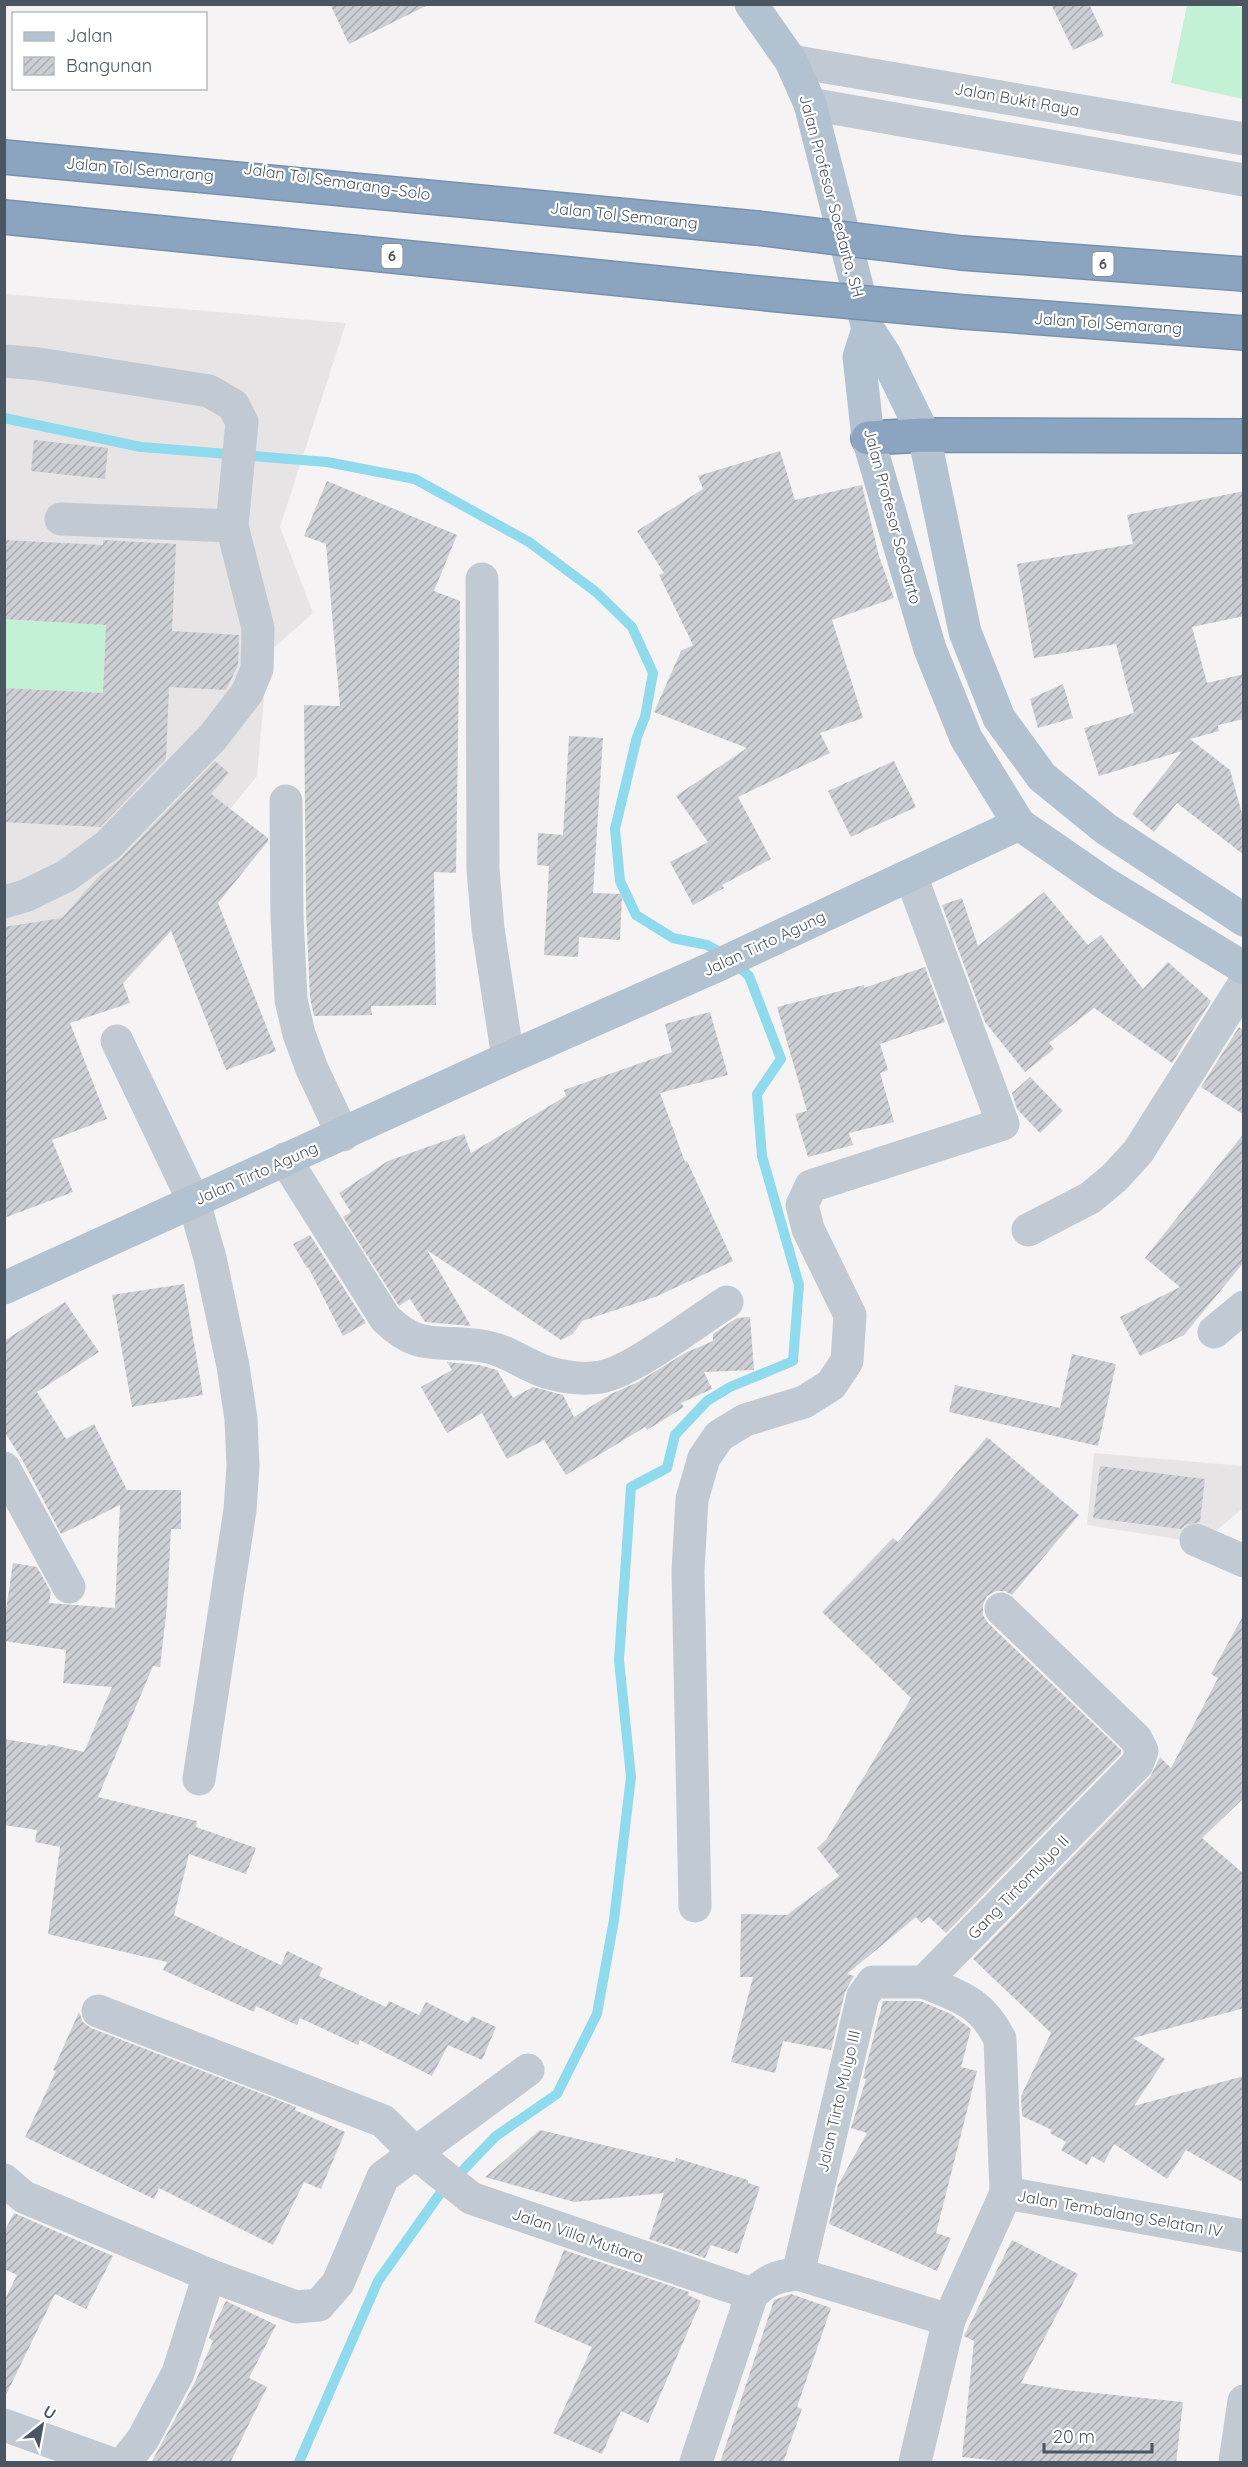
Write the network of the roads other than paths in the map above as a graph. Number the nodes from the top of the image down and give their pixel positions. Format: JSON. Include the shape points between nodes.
{"nodes":[{"id":1,"x":751,"y":4,"type":"edge"},
{"id":2,"x":791,"y":61,"type":"junction"},
{"id":3,"x":810,"y":104,"type":"junction"},
{"id":4,"x":4,"y":135,"type":"edge"},
{"id":5,"x":1244,"y":139,"type":"edge"},
{"id":6,"x":4,"y":157,"type":"edge"},
{"id":7,"x":1244,"y":180,"type":"edge"},
{"id":8,"x":455,"y":198,"type":"junction"},
{"id":9,"x":4,"y":217,"type":"edge"},
{"id":10,"x":1244,"y":274,"type":"edge"},
{"id":11,"x":868,"y":329,"type":"junction"},
{"id":12,"x":1244,"y":333,"type":"edge"},
{"id":13,"x":4,"y":361,"type":"edge"},
{"id":14,"x":924,"y":435,"type":"junction"},
{"id":15,"x":1244,"y":436,"type":"edge"},
{"id":16,"x":868,"y":438,"type":"junction"},
{"id":17,"x":62,"y":519,"type":"dead end"},
{"id":18,"x":232,"y":526,"type":"junction"},
{"id":19,"x":482,"y":579,"type":"dead end"},
{"id":20,"x":286,"y":801,"type":"dead end"},
{"id":21,"x":1019,"y":824,"type":"junction"},
{"id":22,"x":911,"y":876,"type":"junction"},
{"id":23,"x":4,"y":902,"type":"edge"},
{"id":24,"x":1244,"y":920,"type":"edge"},
{"id":25,"x":1244,"y":968,"type":"edge"},
{"id":26,"x":1244,"y":984,"type":"edge"},
{"id":27,"x":117,"y":1041,"type":"dead end"},
{"id":28,"x":508,"y":1058,"type":"junction"},
{"id":29,"x":343,"y":1135,"type":"junction"},
{"id":30,"x":285,"y":1159,"type":"junction"},
{"id":31,"x":194,"y":1202,"type":"junction"},
{"id":32,"x":1028,"y":1230,"type":"dead end"},
{"id":33,"x":4,"y":1288,"type":"edge"},
{"id":34,"x":727,"y":1302,"type":"dead end"},
{"id":35,"x":1244,"y":1307,"type":"edge"},
{"id":36,"x":1214,"y":1332,"type":"dead end"},
{"id":37,"x":4,"y":1468,"type":"edge"},
{"id":38,"x":1196,"y":1540,"type":"dead end"},
{"id":39,"x":1244,"y":1561,"type":"edge"},
{"id":40,"x":69,"y":1587,"type":"dead end"},
{"id":41,"x":1001,"y":1609,"type":"dead end"},
{"id":42,"x":199,"y":1779,"type":"dead end"},
{"id":43,"x":695,"y":1906,"type":"dead end"},
{"id":44,"x":924,"y":1982,"type":"junction"},
{"id":45,"x":98,"y":2011,"type":"dead end"},
{"id":46,"x":528,"y":2070,"type":"dead end"},
{"id":47,"x":415,"y":2153,"type":"junction"},
{"id":48,"x":14,"y":2188,"type":"edge"},
{"id":49,"x":1006,"y":2193,"type":"junction"},
{"id":50,"x":1244,"y":2236,"type":"edge"},
{"id":51,"x":798,"y":2274,"type":"junction"},
{"id":52,"x":208,"y":2275,"type":"junction"},
{"id":53,"x":752,"y":2294,"type":"junction"},
{"id":54,"x":950,"y":2320,"type":"junction"},
{"id":55,"x":1244,"y":2401,"type":"edge"},
{"id":56,"x":4,"y":2425,"type":"edge"},
{"id":57,"x":107,"y":2463,"type":"edge"},
{"id":58,"x":125,"y":2463,"type":"edge"},
{"id":59,"x":696,"y":2463,"type":"edge"},
{"id":60,"x":915,"y":2463,"type":"edge"},
{"id":61,"x":1235,"y":2463,"type":"edge"}],
"edges":[{"from":1,"to":2,"type":"main road","name":"Jalan Profesor Soedarto, SH"},
{"from":2,"to":3,"type":"main road","name":"Jalan Profesor Soedarto, SH"},
{"from":2,"to":5,"type":"street","name":"Jalan Bukit Raya"},
{"from":3,"to":7,"type":"street"},
{"from":3,"to":11,"type":"main road","name":"Jalan Profesor Soedarto, SH"},
{"from":4,"to":8,"type":"highway","name":"Jalan Tol Semarang–Solo","number":"6"},
{"from":6,"to":8,"type":"highway","name":"Jalan Tol Semarang","number":"6"},
{"from":8,"to":10,"type":"highway","name":"Jalan Tol Semarang","number":"6","bridge":true,"via":[[962,253]]},
{"from":9,"to":12,"type":"highway","name":"Jalan Tol Semarang","number":"6","bridge":true,"via":[[779,295]]},
{"from":11,"to":14,"type":"main road"},
{"from":11,"to":16,"type":"main road","name":"Jalan Profesor Soedarto","via":[[860,357]]},
{"from":13,"to":18,"type":"street","via":[[209,391],[233,405],[242,422]]},
{"from":14,"to":15,"type":"highway"},
{"from":14,"to":16,"type":"highway"},
{"from":14,"to":24,"type":"main road","via":[[964,632],[999,718],[1051,785],[1106,830]]},
{"from":16,"to":21,"type":"main road","name":"Jalan Profesor Soedarto","via":[[930,649],[966,738]]},
{"from":17,"to":18,"type":"street"},
{"from":18,"to":23,"type":"street","via":[[258,628],[257,669],[247,693],[213,737],[107,846],[66,876]]},
{"from":19,"to":28,"type":"street","via":[[483,869]]},
{"from":20,"to":29,"type":"street","via":[[291,1000],[312,1069]]},
{"from":21,"to":22,"type":"main road","name":"Jalan Tirto Agung"},
{"from":21,"to":25,"type":"main road","name":"Jalan Profesor Soedarto","via":[[1103,882]]},
{"from":22,"to":28,"type":"main road","name":"Jalan Tirto Agung"},
{"from":22,"to":43,"type":"street","via":[[1003,1124],[811,1186],[802,1205],[808,1229],[850,1316],[847,1361],[831,1385],[804,1402],[745,1420],[719,1436],[704,1458],[692,1499],[688,1571]]},
{"from":26,"to":32,"type":"street","via":[[1138,1152],[1090,1198]]},
{"from":27,"to":31,"type":"street"},
{"from":28,"to":29,"type":"main road","name":"Jalan Tirto Agung"},
{"from":29,"to":30,"type":"main road","name":"Jalan Tirto Agung"},
{"from":30,"to":31,"type":"main road","name":"Jalan Tirto Agung"},
{"from":30,"to":34,"type":"street","via":[[385,1318],[400,1333],[420,1342],[483,1346],[545,1371],[602,1377],[635,1362]]},
{"from":31,"to":33,"type":"main road","name":"Jalan Tirto Agung"},
{"from":31,"to":42,"type":"street","via":[[233,1366],[243,1466],[240,1510]]},
{"from":35,"to":36,"type":"street"},
{"from":37,"to":40,"type":"street"},
{"from":38,"to":39,"type":"street"},
{"from":41,"to":44,"type":"street","name":"Gang Tirtomulyo II","via":[[1136,1739],[1142,1751],[1137,1764]]},
{"from":44,"to":49,"type":"street","via":[[977,2007],[991,2021],[1000,2039]]},
{"from":44,"to":51,"type":"street","name":"Jalan Tirto Mulyo III","via":[[873,1982],[863,1996]]},
{"from":45,"to":47,"type":"street","name":"Jalan Villa Mutiara","via":[[383,2121]]},
{"from":46,"to":47,"type":"street"},
{"from":47,"to":52,"type":"street","via":[[383,2177],[338,2283],[319,2305],[296,2307]]},
{"from":47,"to":53,"type":"street","name":"Jalan Villa Mutiara","via":[[471,2198]]},
{"from":48,"to":52,"type":"street"},
{"from":49,"to":50,"type":"street","name":"Jalan Tembalang Selatan IV"},
{"from":49,"to":54,"type":"street","name":"Jalan Tembalang Selatan IV"},
{"from":51,"to":53,"type":"street","via":[[777,2276]]},
{"from":51,"to":54,"type":"street"},
{"from":52,"to":58,"type":"street","via":[[178,2373],[143,2439]]},
{"from":53,"to":59,"type":"street"},
{"from":54,"to":60,"type":"street","name":"Jalan Tembalang Selatan IV"},
{"from":55,"to":61,"type":"street"},
{"from":56,"to":57,"type":"street"}]}
